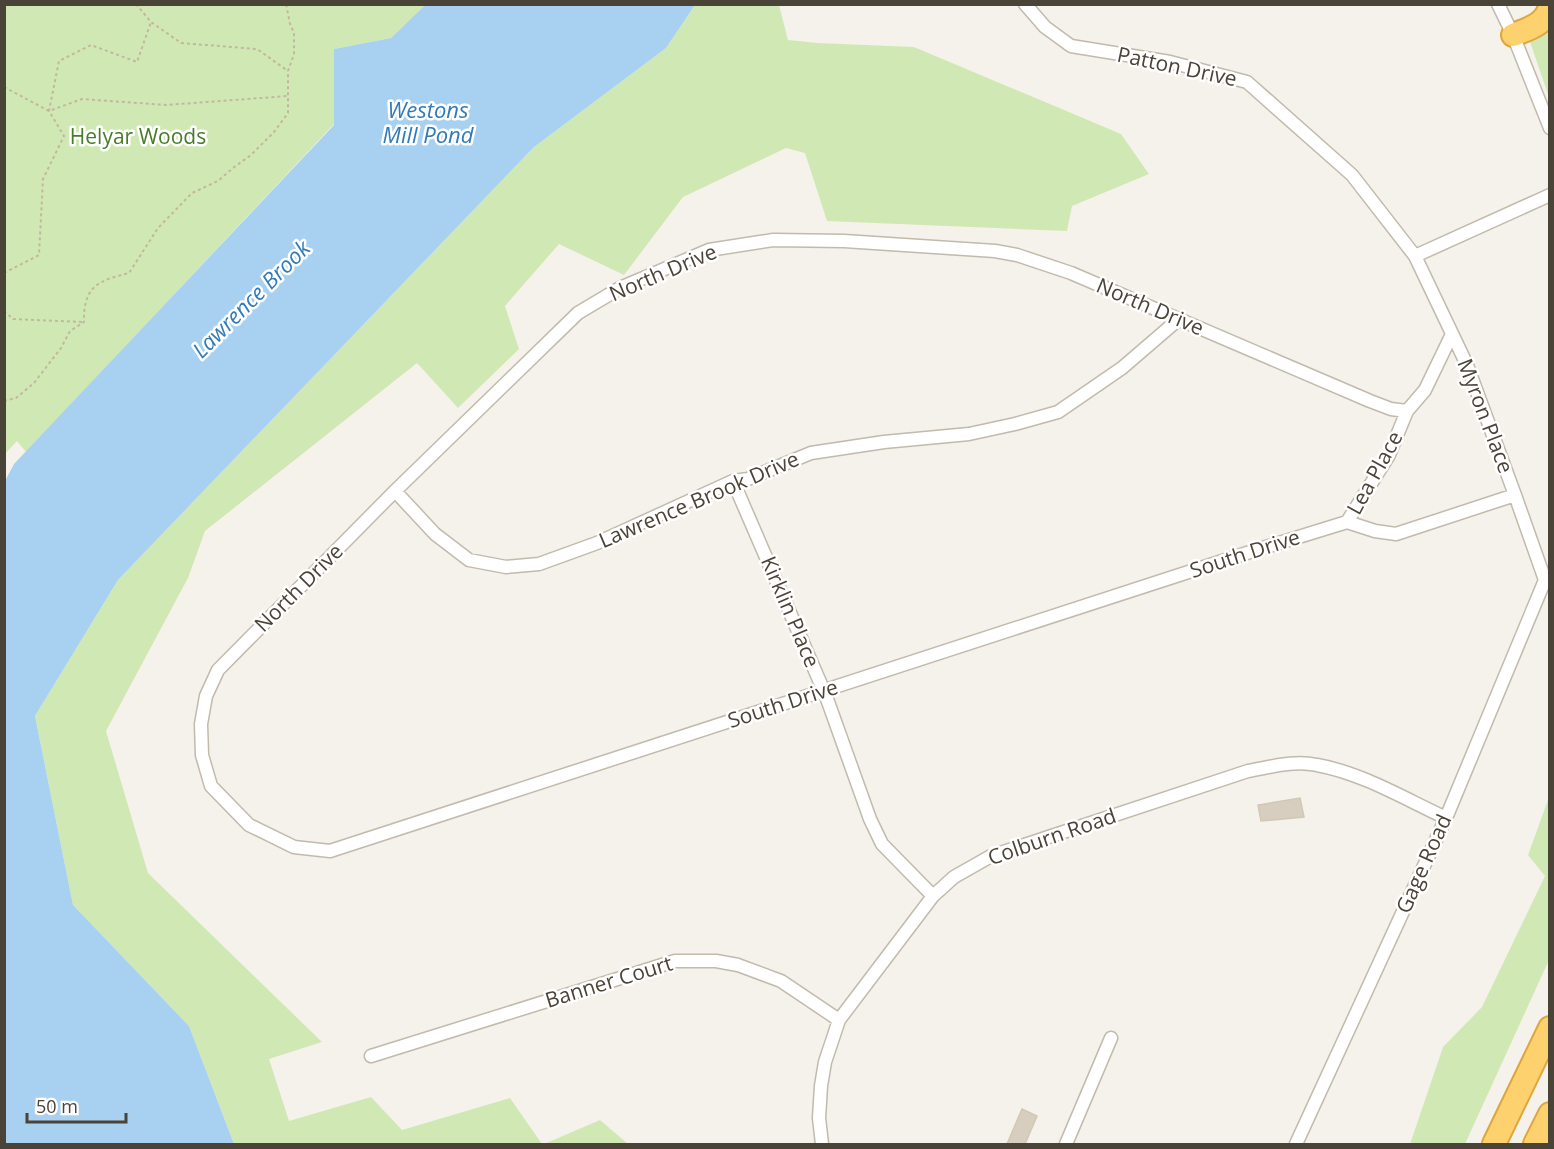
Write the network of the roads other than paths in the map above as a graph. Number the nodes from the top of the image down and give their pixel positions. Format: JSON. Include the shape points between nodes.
{"nodes":[{"id":1,"x":1025,"y":4,"type":"edge"},
{"id":2,"x":1498,"y":4,"type":"edge"},
{"id":3,"x":1550,"y":7,"type":"edge"},
{"id":4,"x":1513,"y":35,"type":"junction"},
{"id":5,"x":1550,"y":128,"type":"edge"},
{"id":6,"x":1550,"y":195,"type":"edge"},
{"id":7,"x":1415,"y":256,"type":"junction"},
{"id":8,"x":1179,"y":319,"type":"junction"},
{"id":9,"x":1452,"y":334,"type":"junction"},
{"id":10,"x":1407,"y":411,"type":"junction"},
{"id":11,"x":733,"y":481,"type":"junction"},
{"id":12,"x":395,"y":491,"type":"junction"},
{"id":13,"x":1515,"y":495,"type":"junction"},
{"id":14,"x":1347,"y":522,"type":"junction"},
{"id":15,"x":1547,"y":579,"type":"edge"},
{"id":16,"x":824,"y":690,"type":"junction"},
{"id":17,"x":228,"y":803,"type":"joint"},
{"id":18,"x":1446,"y":818,"type":"junction"},
{"id":19,"x":933,"y":896,"type":"junction"},
{"id":20,"x":839,"y":1020,"type":"junction"},
{"id":21,"x":1550,"y":1028,"type":"edge"},
{"id":22,"x":1111,"y":1038,"type":"dead end"},
{"id":23,"x":370,"y":1056,"type":"dead end"},
{"id":24,"x":1550,"y":1114,"type":"edge"},
{"id":25,"x":822,"y":1144,"type":"edge"},
{"id":26,"x":1066,"y":1144,"type":"edge"},
{"id":27,"x":1296,"y":1144,"type":"edge"},
{"id":28,"x":1494,"y":1144,"type":"edge"},
{"id":29,"x":1535,"y":1144,"type":"edge"}],
"edges":[{"from":1,"to":7,"type":"street","name":"Patton Drive","via":[[1045,27],[1071,46],[1170,62],[1247,82],[1352,175]]},
{"from":2,"to":4,"type":"street"},
{"from":3,"to":4,"type":"highway","via":[[1541,22]]},
{"from":4,"to":5,"type":"street"},
{"from":6,"to":7,"type":"street"},
{"from":7,"to":9,"type":"street","name":"Myron Place"},
{"from":8,"to":10,"type":"street","name":"North Drive","via":[[1370,402]]},
{"from":8,"to":11,"type":"street","name":"Lawrence Brook Drive","via":[[1122,368],[1058,412],[969,434],[811,453],[748,479]]},
{"from":8,"to":12,"type":"street","name":"North Drive","via":[[1071,273],[995,251],[773,240],[709,250],[620,288],[578,313]]},
{"from":9,"to":10,"type":"street","name":"Lea Place","via":[[1425,390]]},
{"from":9,"to":13,"type":"street","name":"Myron Place"},
{"from":10,"to":14,"type":"street","name":"Lea Place","via":[[1389,455]]},
{"from":11,"to":12,"type":"street","name":"Lawrence Brook Drive","via":[[597,543],[539,564],[506,567],[469,560],[435,534]]},
{"from":11,"to":16,"type":"street","name":"Kirklin Place"},
{"from":12,"to":17,"type":"street","name":"North Drive","via":[[218,670],[206,696],[201,724],[202,755],[211,786]]},
{"from":13,"to":14,"type":"street","name":"Lea Place","via":[[1396,534]]},
{"from":13,"to":15,"type":"street","name":"Myron Place"},
{"from":14,"to":16,"type":"street","name":"South Drive"},
{"from":15,"to":18,"type":"street","name":"Gage Road"},
{"from":16,"to":17,"type":"street","name":"South Drive","via":[[330,851],[294,847],[249,825]]},
{"from":16,"to":19,"type":"street","name":"Kirklin Place","via":[[882,844]]},
{"from":18,"to":19,"type":"street","name":"Colburn Road","via":[[1348,773],[1316,764],[1287,764],[1248,771],[991,856],[954,877]]},
{"from":18,"to":27,"type":"street","name":"Gage Road"},
{"from":19,"to":20,"type":"street","name":"Colburn Road"},
{"from":20,"to":23,"type":"street","name":"Banner Court","via":[[781,981],[738,964],[675,961]]},
{"from":20,"to":25,"type":"street","name":"Colburn Road","via":[[821,1086]]},
{"from":21,"to":28,"type":"highway"},
{"from":22,"to":26,"type":"street"},
{"from":24,"to":29,"type":"highway"}]}
